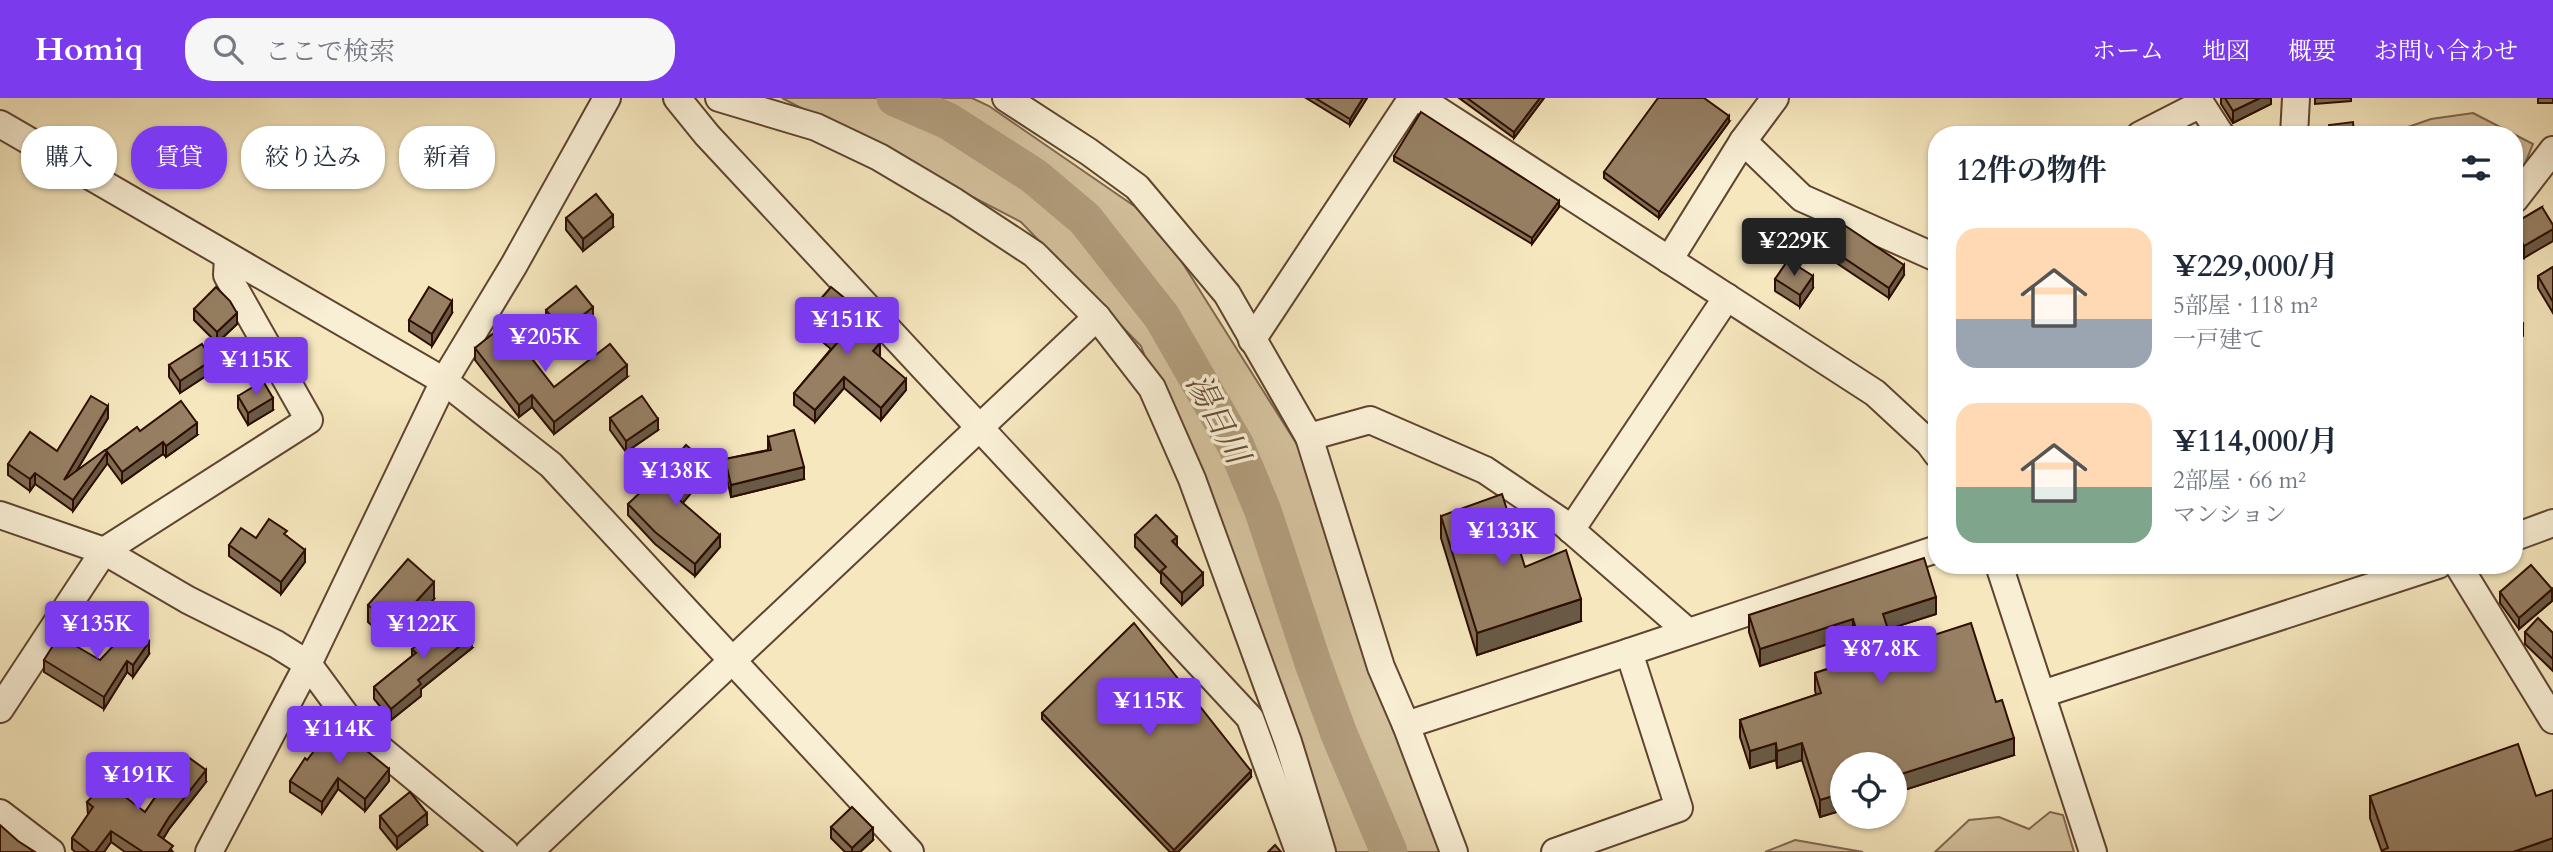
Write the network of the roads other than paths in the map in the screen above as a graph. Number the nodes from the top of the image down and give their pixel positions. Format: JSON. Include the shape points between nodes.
{"nodes":[{"id":1,"x":607,"y":98,"type":"edge"},
{"id":2,"x":677,"y":98,"type":"edge"},
{"id":3,"x":719,"y":98,"type":"edge"},
{"id":4,"x":1006,"y":98,"type":"edge"},
{"id":5,"x":1412,"y":98,"type":"edge"},
{"id":6,"x":1419,"y":98,"type":"edge"},
{"id":7,"x":1775,"y":98,"type":"edge"},
{"id":8,"x":2296,"y":98,"type":"edge"},
{"id":9,"x":2200,"y":101,"type":"edge"},
{"id":10,"x":0,"y":124,"type":"edge"},
{"id":11,"x":2156,"y":126,"type":"edge"},
{"id":12,"x":2215,"y":126,"type":"edge"},
{"id":13,"x":2294,"y":126,"type":"edge"},
{"id":14,"x":1743,"y":141,"type":"junction"},
{"id":15,"x":2553,"y":150,"type":"edge"},
{"id":16,"x":2523,"y":189,"type":"edge"},
{"id":17,"x":1928,"y":254,"type":"edge"},
{"id":18,"x":228,"y":257,"type":"junction"},
{"id":19,"x":1669,"y":260,"type":"junction"},
{"id":20,"x":1727,"y":297,"type":"junction"},
{"id":21,"x":1097,"y":317,"type":"junction"},
{"id":22,"x":1252,"y":340,"type":"junction"},
{"id":23,"x":443,"y":382,"type":"junction"},
{"id":24,"x":980,"y":426,"type":"junction"},
{"id":25,"x":1309,"y":437,"type":"junction"},
{"id":26,"x":1928,"y":442,"type":"edge"},
{"id":27,"x":0,"y":515,"type":"edge"},
{"id":28,"x":2553,"y":523,"type":"edge"},
{"id":29,"x":1571,"y":530,"type":"junction"},
{"id":30,"x":2523,"y":534,"type":"edge"},
{"id":31,"x":104,"y":551,"type":"junction"},
{"id":32,"x":1928,"y":552,"type":"edge"},
{"id":33,"x":2002,"y":574,"type":"edge"},
{"id":34,"x":2410,"y":574,"type":"edge"},
{"id":35,"x":2464,"y":574,"type":"edge"},
{"id":36,"x":1687,"y":631,"type":"junction"},
{"id":37,"x":1629,"y":652,"type":"junction"},
{"id":38,"x":730,"y":660,"type":"junction"},
{"id":39,"x":308,"y":664,"type":"junction"},
{"id":40,"x":2042,"y":694,"type":"junction"},
{"id":41,"x":0,"y":709,"type":"edge"},
{"id":42,"x":2553,"y":720,"type":"edge"},
{"id":43,"x":1406,"y":725,"type":"junction"},
{"id":44,"x":0,"y":813,"type":"edge"},
{"id":45,"x":51,"y":852,"type":"edge"},
{"id":46,"x":209,"y":852,"type":"edge"},
{"id":47,"x":505,"y":852,"type":"edge"},
{"id":48,"x":528,"y":852,"type":"edge"},
{"id":49,"x":910,"y":852,"type":"edge"},
{"id":50,"x":1299,"y":852,"type":"edge"},
{"id":51,"x":1322,"y":852,"type":"edge"},
{"id":52,"x":1454,"y":852,"type":"edge"},
{"id":53,"x":1555,"y":852,"type":"edge"},
{"id":54,"x":2093,"y":852,"type":"edge"}],
"edges":[{"from":1,"to":23,"type":"street"},
{"from":2,"to":24,"type":"street"},
{"from":3,"to":21,"type":"street","via":[[816,127],[879,157],[1034,254]]},
{"from":4,"to":22,"type":"street","via":[[1137,187],[1227,294]]},
{"from":5,"to":22,"type":"street"},
{"from":6,"to":19,"type":"street"},
{"from":7,"to":14,"type":"street"},
{"from":8,"to":13,"type":"street"},
{"from":9,"to":11,"type":"street"},
{"from":9,"to":12,"type":"street"},
{"from":10,"to":18,"type":"street"},
{"from":14,"to":17,"type":"street","via":[[1802,198]]},
{"from":14,"to":19,"type":"street"},
{"from":15,"to":16,"type":"street"},
{"from":18,"to":23,"type":"street"},
{"from":18,"to":31,"type":"street","via":[[227,275],[309,420]]},
{"from":19,"to":20,"type":"street"},
{"from":20,"to":26,"type":"street","via":[[1875,393]]},
{"from":20,"to":29,"type":"street"},
{"from":21,"to":24,"type":"street"},
{"from":21,"to":51,"type":"street","via":[[1152,388],[1192,479],[1288,742]]},
{"from":22,"to":25,"type":"street"},
{"from":23,"to":38,"type":"street","via":[[551,465]]},
{"from":23,"to":39,"type":"street"},
{"from":24,"to":38,"type":"street"},
{"from":24,"to":50,"type":"street","via":[[1250,718]]},
{"from":25,"to":29,"type":"street","via":[[1370,420],[1485,470]]},
{"from":25,"to":43,"type":"street","via":[[1381,667]]},
{"from":27,"to":31,"type":"street"},
{"from":28,"to":30,"type":"street"},
{"from":29,"to":36,"type":"street"},
{"from":31,"to":39,"type":"street"},
{"from":31,"to":41,"type":"street"},
{"from":32,"to":36,"type":"street"},
{"from":33,"to":40,"type":"street"},
{"from":34,"to":40,"type":"street"},
{"from":35,"to":42,"type":"street"},
{"from":36,"to":37,"type":"street"},
{"from":37,"to":43,"type":"street"},
{"from":37,"to":53,"type":"street","via":[[1679,808]]},
{"from":38,"to":48,"type":"street"},
{"from":38,"to":49,"type":"street"},
{"from":39,"to":46,"type":"street"},
{"from":39,"to":47,"type":"street","via":[[355,728]]},
{"from":40,"to":54,"type":"street"},
{"from":43,"to":52,"type":"street"},
{"from":44,"to":45,"type":"street"}]}
